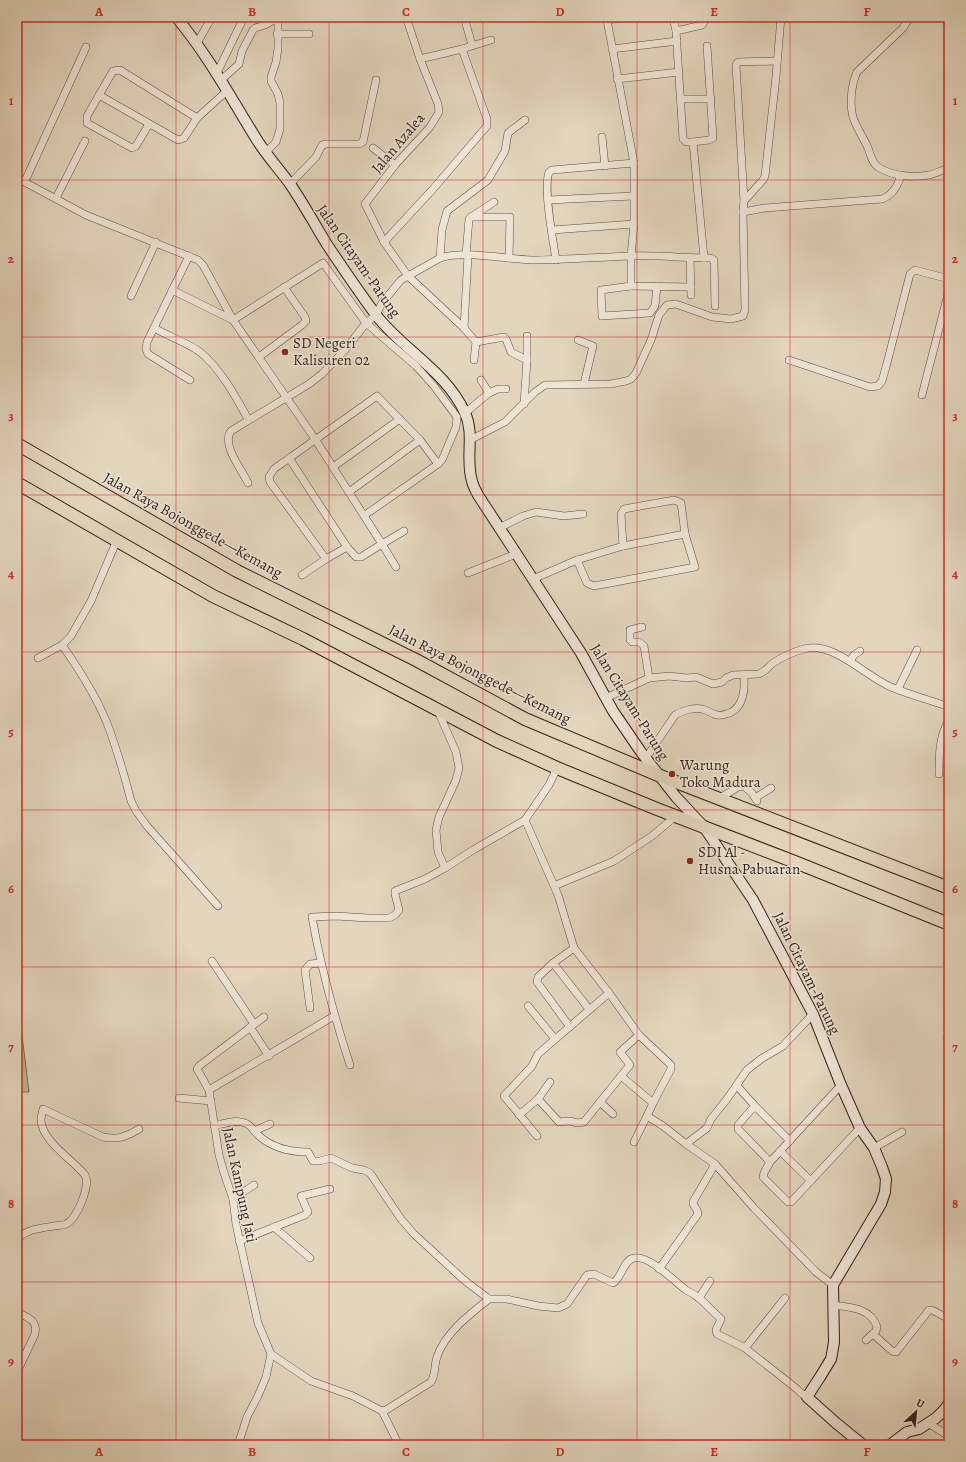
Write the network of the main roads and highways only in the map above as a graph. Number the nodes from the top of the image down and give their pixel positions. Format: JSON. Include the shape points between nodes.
{"nodes":[{"id":1,"x":176,"y":17,"type":"edge"},
{"id":2,"x":17,"y":444,"type":"edge"},
{"id":3,"x":17,"y":483,"type":"edge"},
{"id":4,"x":658,"y":775,"type":"junction"},
{"id":5,"x":704,"y":827,"type":"junction"},
{"id":6,"x":949,"y":888,"type":"edge"},
{"id":7,"x":949,"y":924,"type":"edge"},
{"id":8,"x":949,"y":1403,"type":"edge"},
{"id":9,"x":863,"y":1445,"type":"edge"},
{"id":10,"x":890,"y":1445,"type":"edge"}],
"edges":[{"from":1,"to":4,"type":"main road","name":"Jalan Citayam-Parung","via":[[197,43],[265,153],[290,184],[376,315],[392,334],[438,375],[458,400],[467,419],[470,440],[469,463],[478,495],[581,654],[606,698]]},
{"from":2,"to":4,"type":"highway","name":"Jalan Raya Bojonggede—Kemang","via":[[237,570],[416,660],[525,719]]},
{"from":3,"to":5,"type":"highway","via":[[213,596],[497,741]]},
{"from":4,"to":5,"type":"main road","name":"Jalan Citayam-Parung"},
{"from":4,"to":6,"type":"highway","name":"Jalan Raya Bojonggede—Kemang"},
{"from":5,"to":7,"type":"highway"},
{"from":5,"to":9,"type":"main road","name":"Jalan Citayam-Parung","via":[[753,900],[813,1014],[841,1085],[860,1128],[874,1148],[886,1180],[883,1198],[877,1211],[833,1285],[834,1342],[831,1359],[807,1397]]},
{"from":8,"to":10,"type":"main road","via":[[942,1413],[928,1423],[907,1432]]}]}
